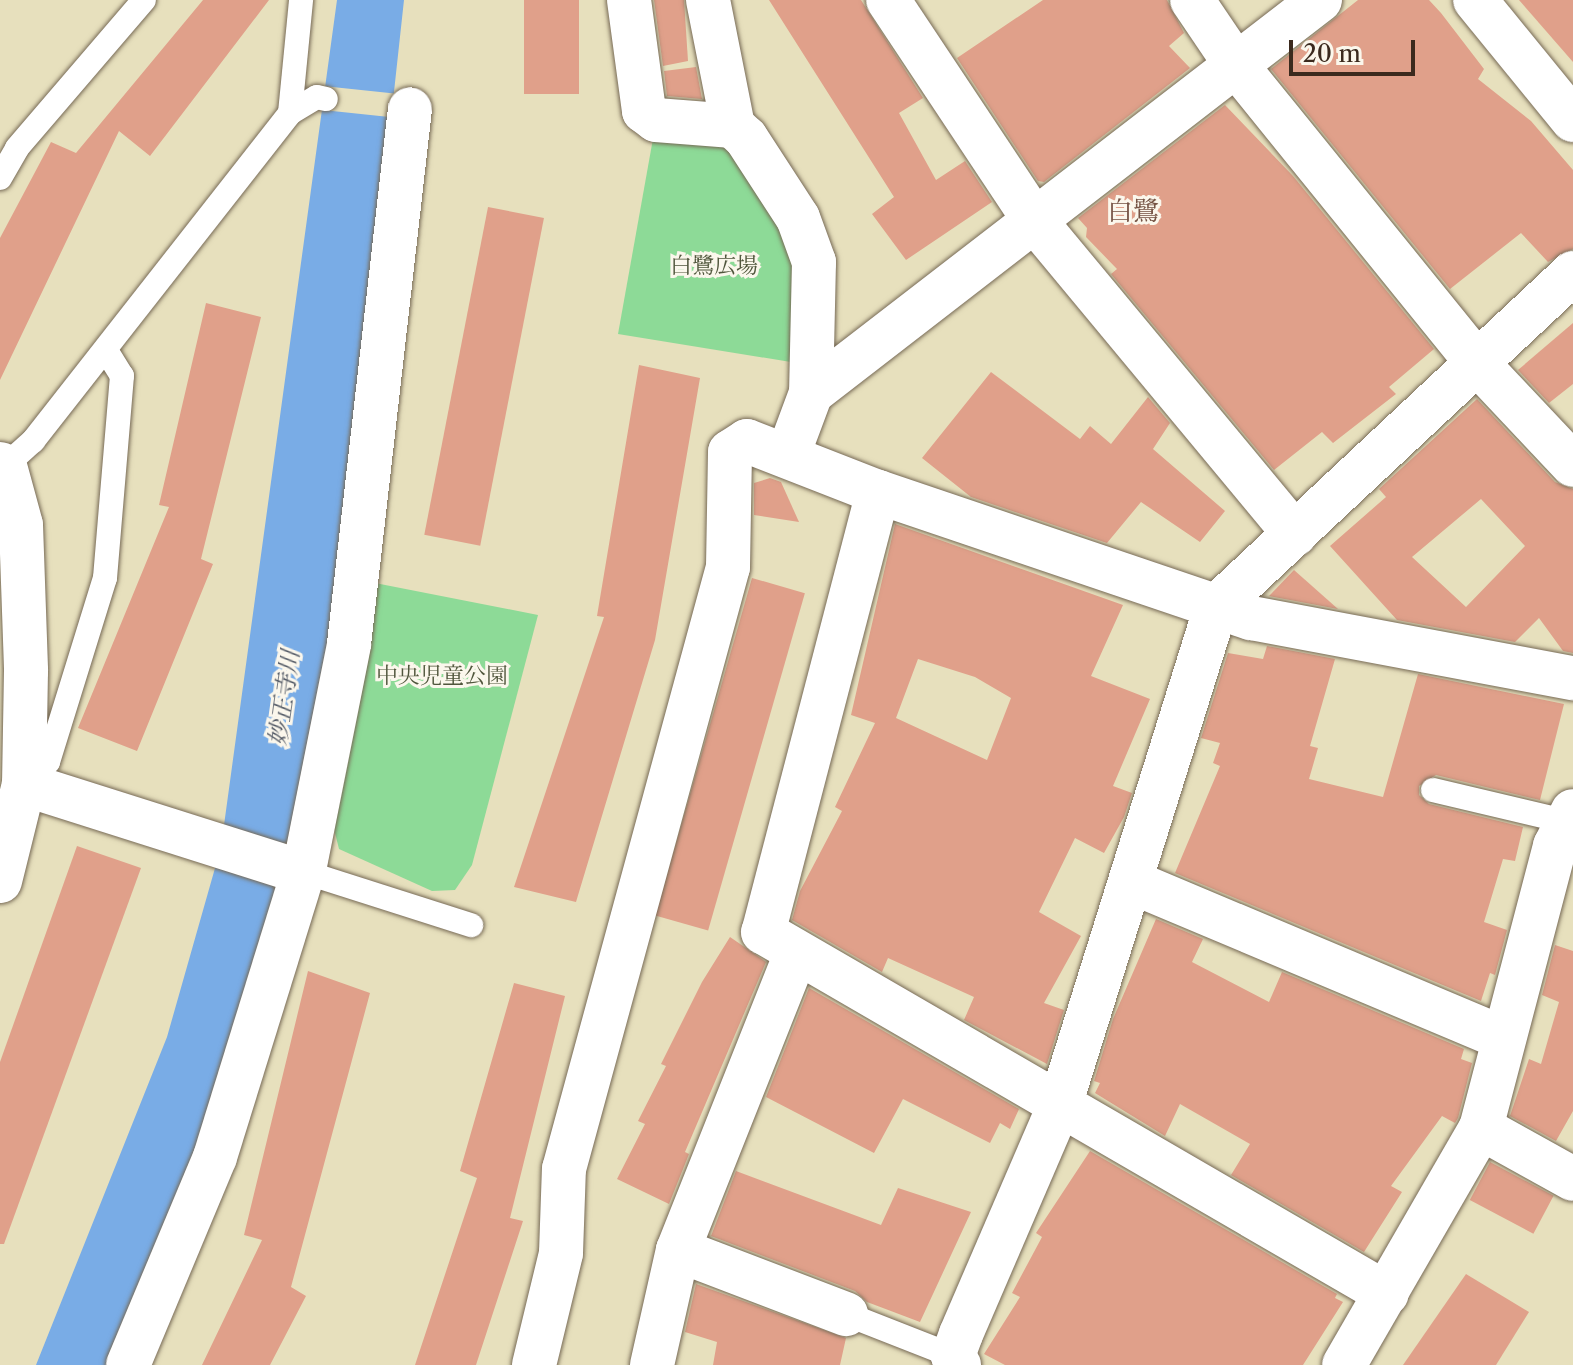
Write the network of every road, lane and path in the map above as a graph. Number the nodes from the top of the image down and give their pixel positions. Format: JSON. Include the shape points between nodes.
{"nodes":[{"id":1,"x":144,"y":0,"type":"edge"},
{"id":2,"x":301,"y":0,"type":"edge"},
{"id":3,"x":629,"y":0,"type":"edge"},
{"id":4,"x":708,"y":0,"type":"edge"},
{"id":5,"x":888,"y":0,"type":"edge"},
{"id":6,"x":1192,"y":0,"type":"edge"},
{"id":7,"x":1320,"y":0,"type":"edge"},
{"id":8,"x":1475,"y":0,"type":"edge"},
{"id":9,"x":1236,"y":65,"type":"junction"},
{"id":10,"x":326,"y":99,"type":"dead end"},
{"id":11,"x":410,"y":109,"type":"dead end"},
{"id":12,"x":290,"y":113,"type":"junction"},
{"id":13,"x":1573,"y":120,"type":"edge"},
{"id":14,"x":733,"y":126,"type":"junction"},
{"id":15,"x":0,"y":178,"type":"edge"},
{"id":16,"x":1035,"y":221,"type":"junction"},
{"id":17,"x":1573,"y":273,"type":"edge"},
{"id":18,"x":106,"y":350,"type":"junction"},
{"id":19,"x":1477,"y":363,"type":"junction"},
{"id":20,"x":811,"y":393,"type":"junction"},
{"id":21,"x":788,"y":455,"type":"junction"},
{"id":22,"x":3,"y":465,"type":"edge"},
{"id":23,"x":1573,"y":465,"type":"edge"},
{"id":24,"x":878,"y":492,"type":"junction"},
{"id":25,"x":1295,"y":534,"type":"junction"},
{"id":26,"x":1216,"y":607,"type":"junction"},
{"id":27,"x":1573,"y":678,"type":"edge"},
{"id":28,"x":24,"y":784,"type":"junction"},
{"id":29,"x":1433,"y":790,"type":"dead end"},
{"id":30,"x":1570,"y":817,"type":"edge"},
{"id":31,"x":295,"y":869,"type":"junction"},
{"id":32,"x":0,"y":881,"type":"edge"},
{"id":33,"x":1132,"y":882,"type":"junction"},
{"id":34,"x":471,"y":925,"type":"dead end"},
{"id":35,"x":796,"y":954,"type":"junction"},
{"id":36,"x":1504,"y":1038,"type":"junction"},
{"id":37,"x":1061,"y":1102,"type":"junction"},
{"id":38,"x":1481,"y":1128,"type":"junction"},
{"id":39,"x":1573,"y":1179,"type":"edge"},
{"id":40,"x":678,"y":1250,"type":"junction"},
{"id":41,"x":1387,"y":1294,"type":"junction"},
{"id":42,"x":846,"y":1314,"type":"joint"},
{"id":43,"x":956,"y":1361,"type":"edge"},
{"id":44,"x":128,"y":1365,"type":"edge"},
{"id":45,"x":534,"y":1365,"type":"edge"},
{"id":46,"x":652,"y":1365,"type":"edge"},
{"id":47,"x":1344,"y":1365,"type":"edge"}],
"edges":[{"from":1,"to":15,"type":"lane","via":[[17,148]]},
{"from":2,"to":12,"type":"lane"},
{"from":3,"to":14,"type":"street","via":[[644,111],[656,120]]},
{"from":4,"to":14,"type":"street"},
{"from":5,"to":16,"type":"street"},
{"from":6,"to":9,"type":"street"},
{"from":7,"to":9,"type":"street"},
{"from":8,"to":13,"type":"street"},
{"from":9,"to":16,"type":"street"},
{"from":9,"to":19,"type":"street"},
{"from":10,"to":12,"type":"lane","via":[[317,97]]},
{"from":11,"to":31,"type":"street","via":[[349,644]]},
{"from":12,"to":18,"type":"lane"},
{"from":14,"to":20,"type":"street","via":[[798,218],[814,262]]},
{"from":16,"to":20,"type":"street"},
{"from":16,"to":25,"type":"street"},
{"from":17,"to":19,"type":"street"},
{"from":18,"to":22,"type":"lane","via":[[33,441]]},
{"from":18,"to":28,"type":"lane","via":[[122,376],[105,578],[48,762]]},
{"from":19,"to":23,"type":"street"},
{"from":19,"to":25,"type":"street"},
{"from":20,"to":21,"type":"street"},
{"from":21,"to":24,"type":"street"},
{"from":21,"to":45,"type":"street","via":[[747,441],[730,452],[728,567],[564,1169],[561,1253]]},
{"from":22,"to":28,"type":"street","via":[[21,525]]},
{"from":24,"to":26,"type":"street"},
{"from":24,"to":35,"type":"street","via":[[763,932]]},
{"from":25,"to":26,"type":"street"},
{"from":26,"to":27,"type":"street"},
{"from":26,"to":33,"type":"street"},
{"from":28,"to":31,"type":"street"},
{"from":28,"to":32,"type":"street"},
{"from":29,"to":30,"type":"lane"},
{"from":30,"to":36,"type":"street","via":[[1555,846]]},
{"from":31,"to":34,"type":"lane"},
{"from":31,"to":44,"type":"street","via":[[215,1157]]},
{"from":33,"to":36,"type":"street"},
{"from":33,"to":37,"type":"street"},
{"from":35,"to":37,"type":"street"},
{"from":35,"to":40,"type":"street"},
{"from":36,"to":38,"type":"street"},
{"from":37,"to":41,"type":"street"},
{"from":37,"to":43,"type":"street"},
{"from":38,"to":39,"type":"street"},
{"from":38,"to":41,"type":"street"},
{"from":40,"to":42,"type":"street"},
{"from":40,"to":46,"type":"street"},
{"from":41,"to":47,"type":"street"},
{"from":42,"to":43,"type":"lane"}]}
